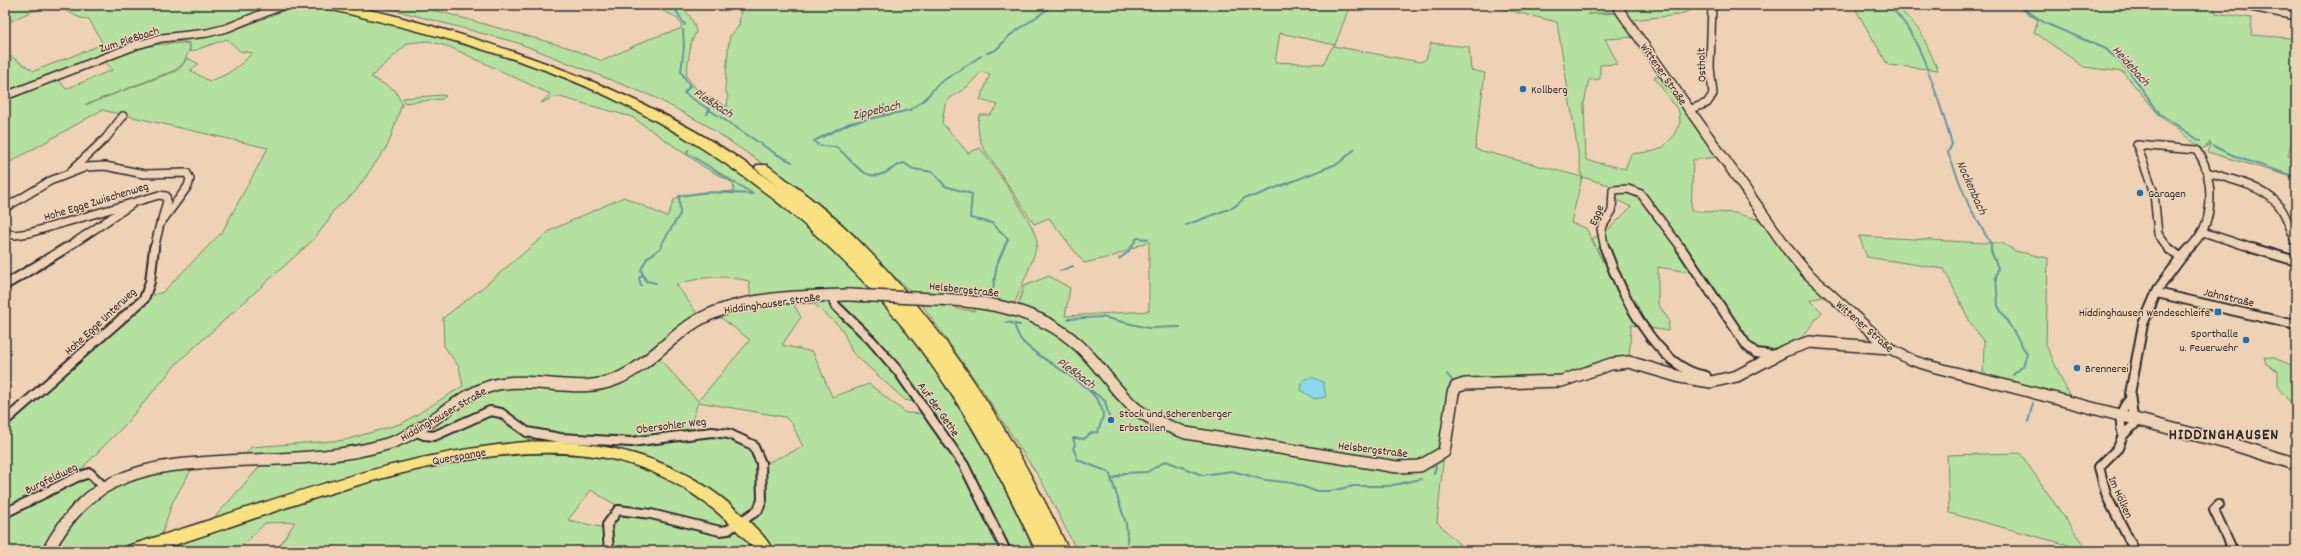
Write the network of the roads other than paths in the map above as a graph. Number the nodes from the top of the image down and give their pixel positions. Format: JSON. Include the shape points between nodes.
{"nodes":[{"id":1,"x":328,"y":5,"type":"edge"},
{"id":2,"x":358,"y":5,"type":"edge"},
{"id":3,"x":1616,"y":5,"type":"edge"},
{"id":4,"x":1712,"y":5,"type":"edge"},
{"id":5,"x":2241,"y":5,"type":"edge"},
{"id":6,"x":283,"y":6,"type":"edge"},
{"id":7,"x":2296,"y":16,"type":"edge"},
{"id":8,"x":5,"y":96,"type":"edge"},
{"id":9,"x":1689,"y":110,"type":"junction"},
{"id":10,"x":123,"y":116,"type":"dead end"},
{"id":11,"x":70,"y":172,"type":"junction"},
{"id":12,"x":2207,"y":172,"type":"junction"},
{"id":13,"x":134,"y":202,"type":"junction"},
{"id":14,"x":5,"y":208,"type":"edge"},
{"id":15,"x":160,"y":223,"type":"junction"},
{"id":16,"x":2203,"y":232,"type":"junction"},
{"id":17,"x":5,"y":234,"type":"edge"},
{"id":18,"x":2296,"y":242,"type":"edge"},
{"id":19,"x":2182,"y":259,"type":"junction"},
{"id":20,"x":2296,"y":261,"type":"edge"},
{"id":21,"x":5,"y":285,"type":"edge"},
{"id":22,"x":2157,"y":293,"type":"junction"},
{"id":23,"x":832,"y":295,"type":"junction"},
{"id":24,"x":850,"y":295,"type":"joint"},
{"id":25,"x":2296,"y":325,"type":"edge"},
{"id":26,"x":1889,"y":348,"type":"junction"},
{"id":27,"x":1777,"y":355,"type":"junction"},
{"id":28,"x":1739,"y":376,"type":"junction"},
{"id":29,"x":2130,"y":399,"type":"junction"},
{"id":30,"x":2121,"y":416,"type":"junction"},
{"id":31,"x":5,"y":420,"type":"edge"},
{"id":32,"x":2135,"y":420,"type":"junction"},
{"id":33,"x":415,"y":431,"type":"junction"},
{"id":34,"x":2123,"y":435,"type":"junction"},
{"id":35,"x":2296,"y":464,"type":"edge"},
{"id":36,"x":104,"y":487,"type":"junction"},
{"id":37,"x":2219,"y":505,"type":"dead end"},
{"id":38,"x":5,"y":513,"type":"edge"},
{"id":39,"x":740,"y":522,"type":"junction"},
{"id":40,"x":48,"y":551,"type":"edge"},
{"id":41,"x":134,"y":551,"type":"edge"},
{"id":42,"x":609,"y":551,"type":"edge"},
{"id":43,"x":765,"y":551,"type":"edge"},
{"id":44,"x":1006,"y":551,"type":"edge"},
{"id":45,"x":1045,"y":551,"type":"edge"},
{"id":46,"x":1060,"y":551,"type":"edge"},
{"id":47,"x":2135,"y":551,"type":"edge"},
{"id":48,"x":2233,"y":551,"type":"edge"}],
"edges":[{"from":1,"to":45,"type":"highway","via":[[464,39],[581,80],[633,102],[680,127],[762,180],[802,212],[848,255],[881,290],[932,352],[964,399],[996,455]]},
{"from":2,"to":46,"type":"highway","via":[[513,47],[615,85],[710,134],[791,189],[828,220],[883,274],[942,346],[1013,456]]},
{"from":3,"to":9,"type":"main road","name":"Wittener Straße"},
{"from":4,"to":9,"type":"street","name":"Ostholt","via":[[1710,67],[1713,94],[1707,103]]},
{"from":5,"to":7,"type":"street"},
{"from":6,"to":8,"type":"street","name":"Zum Pleßbach","via":[[247,23],[208,33],[156,39],[43,84]]},
{"from":9,"to":26,"type":"main road","name":"Wittener Straße","via":[[1788,250],[1820,286]]},
{"from":10,"to":11,"type":"street","via":[[106,138]]},
{"from":11,"to":14,"type":"street"},
{"from":11,"to":15,"type":"street","via":[[109,166],[127,173],[187,173],[190,179],[188,189]]},
{"from":12,"to":16,"type":"street","via":[[2211,206]]},
{"from":12,"to":18,"type":"street","via":[[2261,191],[2272,198]]},
{"from":12,"to":19,"type":"street","via":[[2196,150],[2138,144],[2154,193],[2158,234],[2165,246]]},
{"from":13,"to":15,"type":"street","name":"Hohe Egge Zwischenweg","via":[[154,196],[166,196],[167,201]]},
{"from":13,"to":17,"type":"street","name":"Hohe Egge Zwischenweg","via":[[29,233]]},
{"from":13,"to":21,"type":"street","via":[[87,236]]},
{"from":15,"to":31,"type":"street","name":"Hohe Egge Unterweg","via":[[150,284],[144,299]]},
{"from":16,"to":19,"type":"street"},
{"from":16,"to":20,"type":"street","via":[[2263,254]]},
{"from":19,"to":22,"type":"street"},
{"from":22,"to":25,"type":"street","name":"Jahnstraße"},
{"from":22,"to":29,"type":"street","via":[[2146,313],[2139,337]]},
{"from":23,"to":24,"type":"street","name":"Hiddinghauser Straße"},
{"from":23,"to":33,"type":"street","name":"Hiddinghauser Straße","via":[[775,300],[715,312],[697,320],[637,368],[616,379],[599,384],[575,386],[502,383],[479,391]]},
{"from":23,"to":44,"type":"street","name":"Auf der Gethe","via":[[835,305],[898,371],[964,465]]},
{"from":24,"to":28,"type":"street","name":"Helsbergstraße","bridge":true,"via":[[935,298],[1000,306],[1048,324],[1077,344],[1139,411],[1159,422],[1186,432],[1397,467],[1420,466],[1444,452],[1453,393],[1456,387],[1468,382],[1536,384],[1564,381],[1603,366],[1629,362],[1686,379],[1712,382]]},
{"from":26,"to":27,"type":"street","name":"Helsbergstraße","via":[[1809,342],[1790,346]]},
{"from":26,"to":30,"type":"main road","name":"Wittener Straße","via":[[1913,361]]},
{"from":27,"to":28,"type":"street","name":"Helsbergstraße"},
{"from":27,"to":28,"type":"street","name":"Egge","via":[[1759,354],[1747,347],[1735,325],[1691,265],[1680,244],[1641,194],[1635,190],[1613,190],[1613,211],[1611,218],[1601,230],[1602,239],[1621,286],[1638,316],[1681,367],[1702,376]]},
{"from":29,"to":30,"type":"street","via":[[2124,404]]},
{"from":29,"to":32,"type":"street"},
{"from":30,"to":32,"type":"main road","name":"Wittener Straße"},
{"from":30,"to":34,"type":"street","via":[[2120,427]]},
{"from":32,"to":34,"type":"street","name":"Im Hölken","via":[[2130,430]]},
{"from":32,"to":35,"type":"main road","name":"Wittener Straße","via":[[2236,445]]},
{"from":33,"to":36,"type":"street","name":"Hiddinghauser Straße","via":[[389,444],[313,456],[156,468],[138,472]]},
{"from":33,"to":39,"type":"street","name":"Obersohler Weg","via":[[427,435],[444,433],[481,413],[492,411],[500,413],[524,431],[556,438],[623,443],[702,432],[725,433],[753,445],[761,463],[761,504],[758,510]]},
{"from":34,"to":47,"type":"street","name":"Im Hölken","via":[[2118,448],[2099,467],[2098,473],[2117,520]]},
{"from":36,"to":38,"type":"street","name":"Burgfeldweg","via":[[90,473],[85,474]]},
{"from":36,"to":40,"type":"street","name":"Hiddinghauser Straße","via":[[78,506],[67,518]]},
{"from":37,"to":48,"type":"street","via":[[2214,510]]},
{"from":39,"to":41,"type":"main road","name":"Querspange","via":[[707,496],[666,472],[626,458],[587,449],[542,447],[494,450],[370,476]]},
{"from":39,"to":42,"type":"street","name":"Obersohler Weg","via":[[728,530],[720,531],[636,511],[618,510],[607,525]]},
{"from":39,"to":43,"type":"main road","name":"Querspange"}]}
